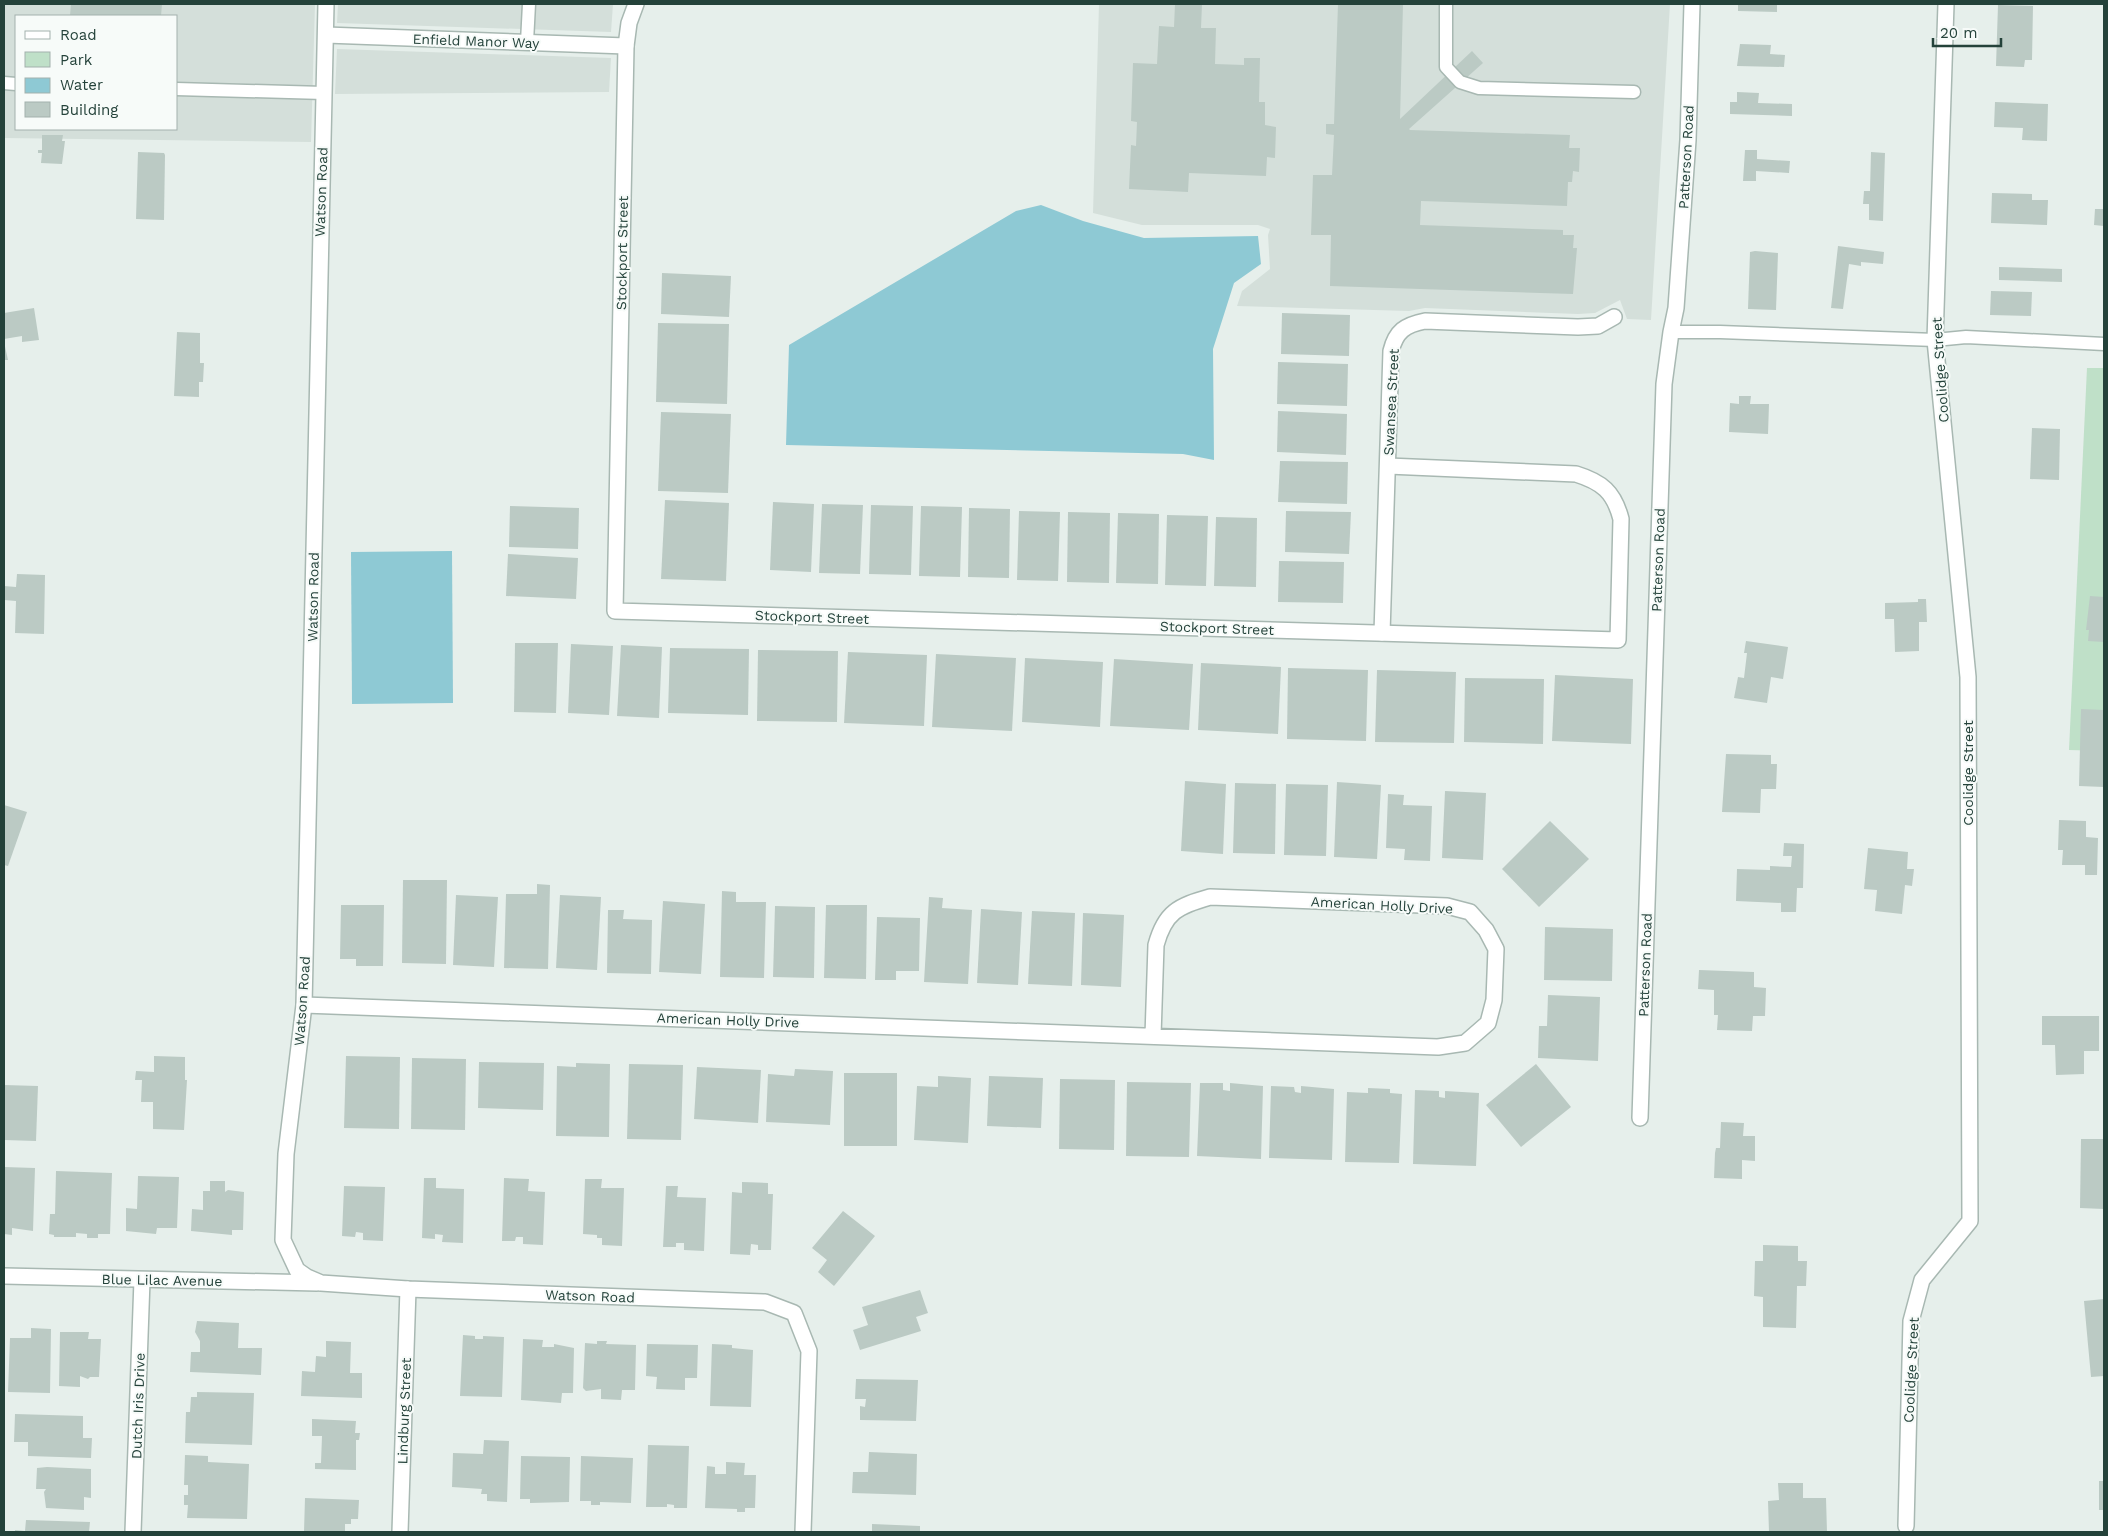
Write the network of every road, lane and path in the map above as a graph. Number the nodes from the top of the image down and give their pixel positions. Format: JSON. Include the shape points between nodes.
{"nodes":[{"id":1,"x":326,"y":4,"type":"edge"},
{"id":2,"x":529,"y":4,"type":"edge"},
{"id":3,"x":636,"y":4,"type":"edge"},
{"id":4,"x":1446,"y":4,"type":"edge"},
{"id":5,"x":1692,"y":4,"type":"edge"},
{"id":6,"x":1946,"y":4,"type":"edge"},
{"id":7,"x":326,"y":35,"type":"junction"},
{"id":8,"x":527,"y":42,"type":"junction"},
{"id":9,"x":626,"y":46,"type":"junction"},
{"id":10,"x":178,"y":89,"type":"edge"},
{"id":11,"x":1634,"y":92,"type":"dead end"},
{"id":12,"x":324,"y":93,"type":"junction"},
{"id":13,"x":1614,"y":317,"type":"dead end"},
{"id":14,"x":1670,"y":332,"type":"junction"},
{"id":15,"x":1935,"y":340,"type":"junction"},
{"id":16,"x":2104,"y":344,"type":"edge"},
{"id":17,"x":1388,"y":466,"type":"junction"},
{"id":18,"x":1382,"y":633,"type":"junction"},
{"id":19,"x":304,"y":1005,"type":"junction"},
{"id":20,"x":1153,"y":1036,"type":"junction"},
{"id":21,"x":1640,"y":1118,"type":"dead end"},
{"id":22,"x":4,"y":1276,"type":"edge"},
{"id":23,"x":142,"y":1280,"type":"junction"},
{"id":24,"x":320,"y":1283,"type":"junction"},
{"id":25,"x":408,"y":1289,"type":"junction"},
{"id":26,"x":1906,"y":1526,"type":"dead end"},
{"id":27,"x":133,"y":1532,"type":"edge"},
{"id":28,"x":400,"y":1532,"type":"edge"},
{"id":29,"x":803,"y":1532,"type":"edge"}],
"edges":[{"from":1,"to":7,"type":"street","name":"Watson Road"},
{"from":2,"to":8,"type":"lane"},
{"from":3,"to":9,"type":"street","name":"Stockport Street"},
{"from":4,"to":11,"type":"lane","via":[[1446,67],[1460,82],[1479,88]]},
{"from":5,"to":14,"type":"street","name":"Patterson Road","via":[[1688,140],[1676,308]]},
{"from":6,"to":15,"type":"street","name":"Coolidge Street"},
{"from":7,"to":8,"type":"street","name":"Enfield Manor Way"},
{"from":7,"to":12,"type":"street","name":"Watson Road"},
{"from":8,"to":9,"type":"street","name":"Enfield Manor Way"},
{"from":9,"to":18,"type":"street","name":"Stockport Street","via":[[615,611]]},
{"from":10,"to":12,"type":"lane"},
{"from":12,"to":19,"type":"street","name":"Watson Road"},
{"from":13,"to":17,"type":"street","name":"Swansea Street","via":[[1598,326],[1425,321],[1401,330],[1391,351]]},
{"from":14,"to":15,"type":"lane"},
{"from":14,"to":21,"type":"street","name":"Patterson Road","via":[[1664,384]]},
{"from":15,"to":16,"type":"lane","via":[[1966,337]]},
{"from":15,"to":26,"type":"street","name":"Coolidge Street","via":[[1968,677],[1970,1221],[1922,1280],[1911,1321]]},
{"from":17,"to":18,"type":"street","name":"Swansea Street"},
{"from":17,"to":18,"type":"street","name":"Stockport Street","via":[[1576,474],[1593,479],[1617,503],[1621,519],[1618,640]]},
{"from":19,"to":20,"type":"street","name":"American Holly Drive"},
{"from":19,"to":24,"type":"street","name":"Watson Road","via":[[286,1154],[283,1240],[297,1270]]},
{"from":20,"to":20,"type":"street","name":"American Holly Drive","via":[[1438,1047],[1465,1043],[1488,1022],[1494,1000],[1496,950],[1486,930],[1470,912],[1447,906],[1210,897],[1187,903],[1170,913],[1160,932],[1156,946]]},
{"from":22,"to":23,"type":"street","name":"Blue Lilac Avenue"},
{"from":23,"to":24,"type":"street","name":"Blue Lilac Avenue"},
{"from":23,"to":27,"type":"street","name":"Dutch Iris Drive"},
{"from":24,"to":25,"type":"street","name":"Watson Road"},
{"from":25,"to":28,"type":"street","name":"Lindburg Street"},
{"from":25,"to":29,"type":"street","name":"Watson Road","via":[[765,1302],[794,1313],[809,1351]]}]}
